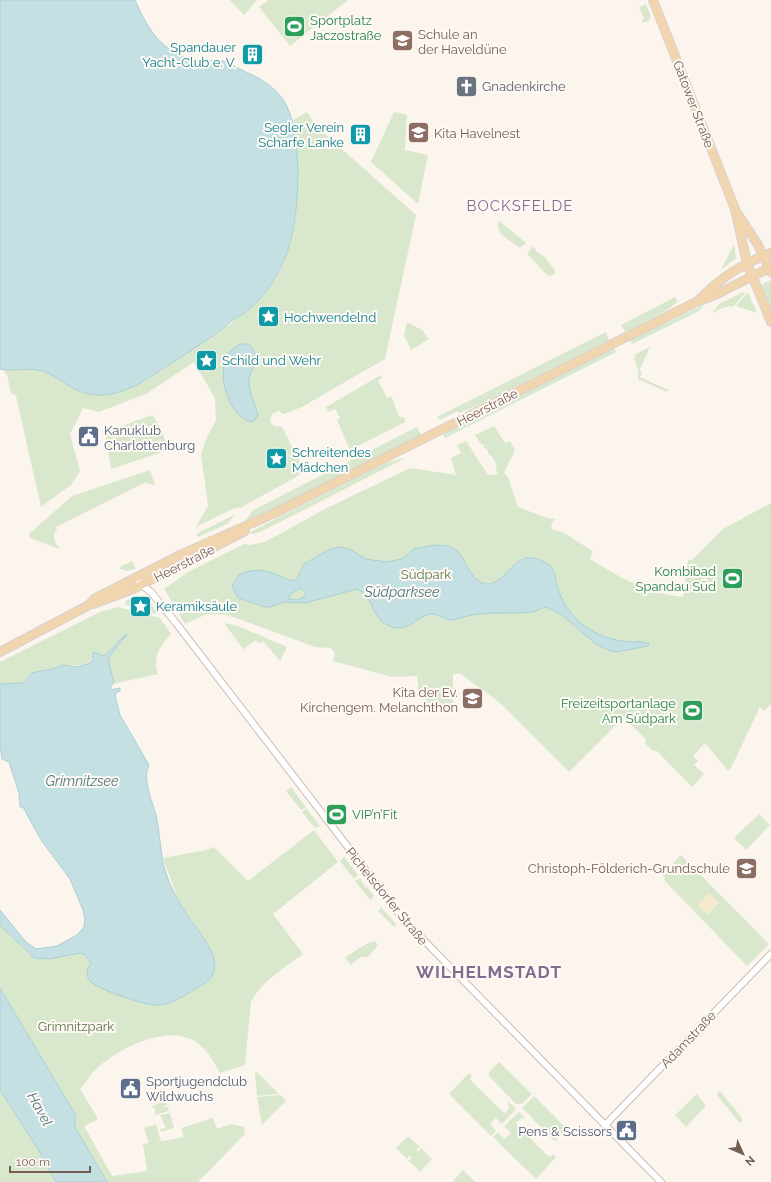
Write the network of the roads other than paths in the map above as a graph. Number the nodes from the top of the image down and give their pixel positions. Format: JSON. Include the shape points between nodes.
{"nodes":[{"id":1,"x":653,"y":0,"type":"edge"},
{"id":2,"x":735,"y":209,"type":"junction"},
{"id":3,"x":767,"y":254,"type":"edge"},
{"id":4,"x":747,"y":263,"type":"junction"},
{"id":5,"x":770,"y":269,"type":"edge"},
{"id":6,"x":752,"y":276,"type":"junction"},
{"id":7,"x":698,"y":300,"type":"junction"},
{"id":8,"x":771,"y":322,"type":"edge"},
{"id":9,"x":275,"y":513,"type":"junction"},
{"id":10,"x":132,"y":580,"type":"junction"},
{"id":11,"x":142,"y":584,"type":"junction"},
{"id":12,"x":88,"y":605,"type":"junction"},
{"id":13,"x":0,"y":652,"type":"edge"},
{"id":14,"x":771,"y":954,"type":"edge"},
{"id":15,"x":604,"y":1125,"type":"junction"},
{"id":16,"x":662,"y":1182,"type":"edge"}],
"edges":[{"from":1,"to":2,"type":"main road","name":"Gatower Straße"},
{"from":2,"to":3,"type":"main road","name":"Gatower Straße"},
{"from":2,"to":4,"type":"main road","name":"Gatower Straße"},
{"from":3,"to":4,"type":"main road","name":"Heerstraße"},
{"from":3,"to":5,"type":"main road","name":"Gatower Straße"},
{"from":4,"to":6,"type":"main road","name":"Gatower Straße"},
{"from":4,"to":7,"type":"main road","name":"Heerstraße","via":[[713,285]]},
{"from":5,"to":6,"type":"main road","name":"Heerstraße"},
{"from":6,"to":7,"type":"main road","name":"Heerstraße","via":[[713,296]]},
{"from":6,"to":8,"type":"main road","name":"Gatower Straße"},
{"from":7,"to":9,"type":"main road","name":"Heerstraße"},
{"from":9,"to":10,"type":"main road","name":"Heerstraße","via":[[186,552]]},
{"from":9,"to":11,"type":"main road","name":"Heerstraße","via":[[238,536]]},
{"from":10,"to":11,"type":"street"},
{"from":10,"to":12,"type":"main road","name":"Heerstraße","via":[[94,599]]},
{"from":11,"to":12,"type":"main road","name":"Heerstraße","via":[[99,603]]},
{"from":11,"to":15,"type":"street","name":"Pichelsdorfer Straße","via":[[176,623],[404,920]]},
{"from":12,"to":13,"type":"main road","name":"Heerstraße"},
{"from":14,"to":15,"type":"street","name":"Adamstraße"},
{"from":15,"to":16,"type":"street","name":"Pichelsdorfer Straße"}]}
